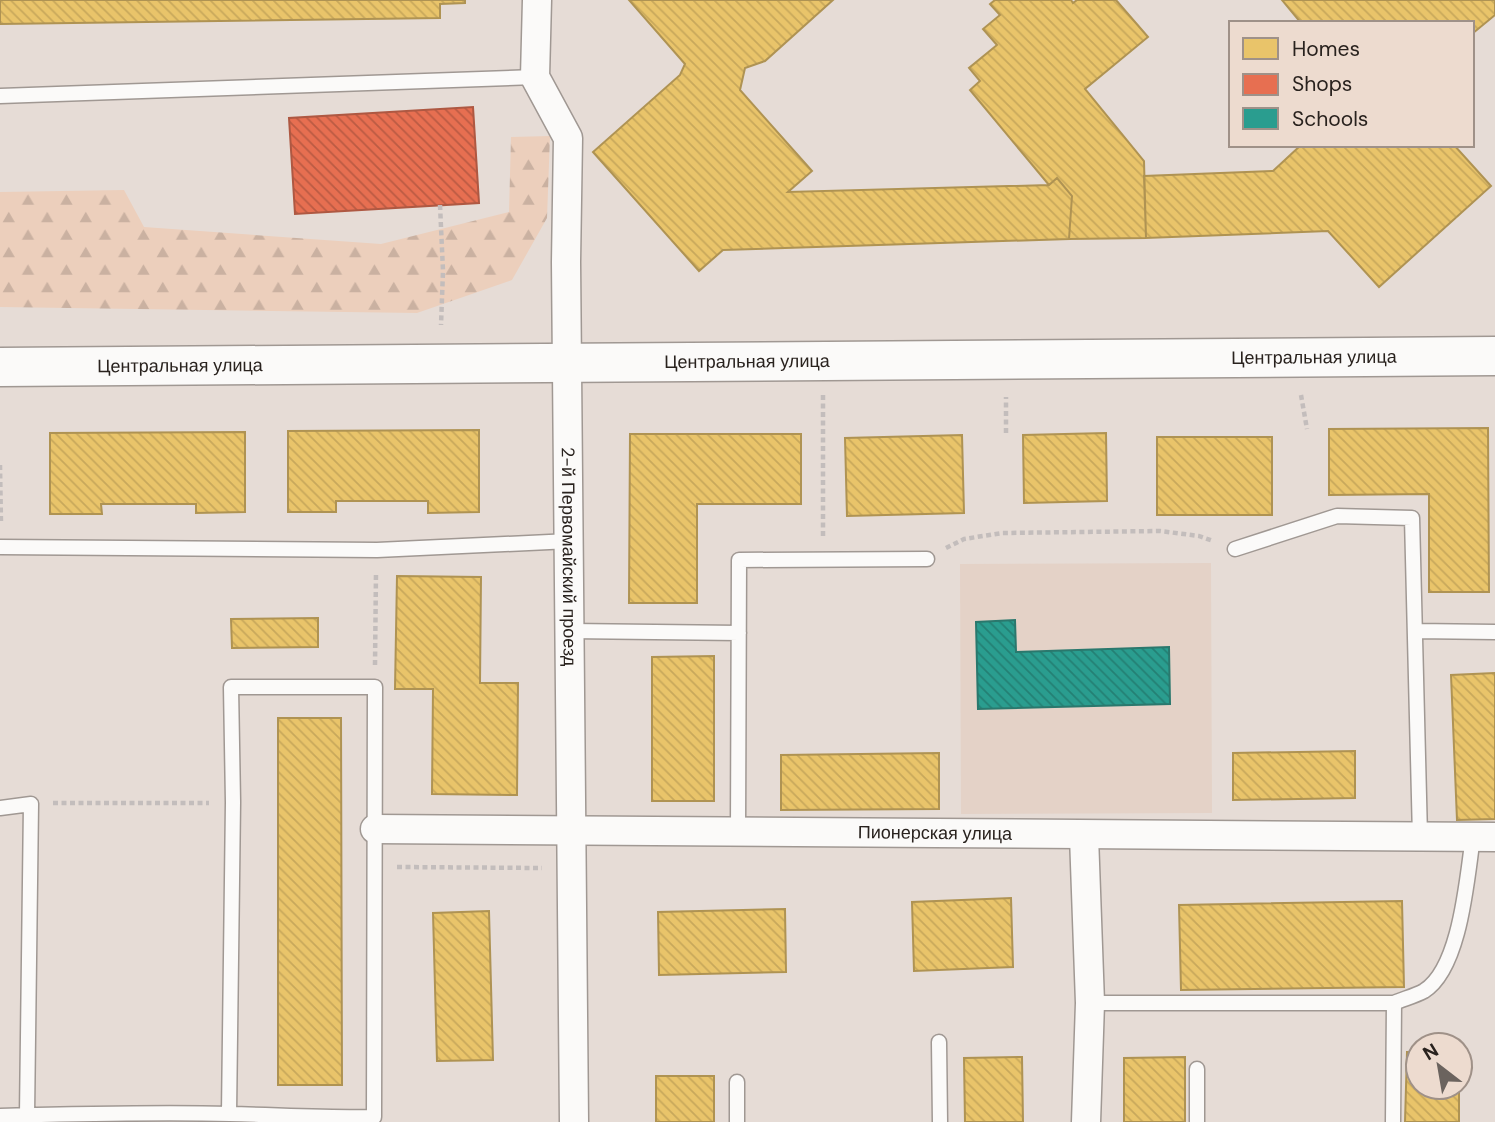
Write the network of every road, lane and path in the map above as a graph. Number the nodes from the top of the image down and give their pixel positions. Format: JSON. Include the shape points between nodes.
{"nodes":[{"id":1,"x":537,"y":0,"type":"edge"},
{"id":2,"x":535,"y":77,"type":"junction"},
{"id":3,"x":0,"y":96,"type":"edge"},
{"id":4,"x":440,"y":205,"type":"dead end"},
{"id":5,"x":442,"y":325,"type":"dead end"},
{"id":6,"x":1495,"y":356,"type":"edge"},
{"id":7,"x":568,"y":363,"type":"junction"},
{"id":8,"x":0,"y":367,"type":"edge"},
{"id":9,"x":823,"y":394,"type":"dead end"},
{"id":10,"x":1301,"y":395,"type":"dead end"},
{"id":11,"x":1006,"y":397,"type":"dead end"},
{"id":12,"x":1307,"y":429,"type":"dead end"},
{"id":13,"x":1006,"y":433,"type":"dead end"},
{"id":14,"x":0,"y":464,"type":"edge"},
{"id":15,"x":570,"y":541,"type":"junction"},
{"id":16,"x":0,"y":547,"type":"edge"},
{"id":17,"x":1235,"y":549,"type":"joint"},
{"id":18,"x":377,"y":550,"type":"junction"},
{"id":19,"x":823,"y":559,"type":"junction"},
{"id":20,"x":927,"y":559,"type":"joint"},
{"id":21,"x":570,"y":631,"type":"junction"},
{"id":22,"x":1415,"y":631,"type":"junction"},
{"id":23,"x":1495,"y":632,"type":"edge"},
{"id":24,"x":739,"y":633,"type":"junction"},
{"id":25,"x":375,"y":687,"type":"junction"},
{"id":26,"x":233,"y":802,"type":"junction"},
{"id":27,"x":32,"y":804,"type":"junction"},
{"id":28,"x":0,"y":808,"type":"edge"},
{"id":29,"x":375,"y":829,"type":"junction"},
{"id":30,"x":572,"y":829,"type":"junction"},
{"id":31,"x":738,"y":832,"type":"junction"},
{"id":32,"x":1084,"y":836,"type":"junction"},
{"id":33,"x":1420,"y":836,"type":"junction"},
{"id":34,"x":1484,"y":836,"type":"edge"},
{"id":35,"x":375,"y":867,"type":"junction"},
{"id":36,"x":572,"y":868,"type":"junction"},
{"id":37,"x":1090,"y":1003,"type":"junction"},
{"id":38,"x":1394,"y":1003,"type":"junction"},
{"id":39,"x":939,"y":1042,"type":"dead end"},
{"id":40,"x":1197,"y":1069,"type":"dead end"},
{"id":41,"x":737,"y":1082,"type":"dead end"},
{"id":42,"x":229,"y":1114,"type":"junction"},
{"id":43,"x":27,"y":1115,"type":"junction"},
{"id":44,"x":0,"y":1116,"type":"edge"},
{"id":45,"x":334,"y":1120,"type":"edge"},
{"id":46,"x":574,"y":1122,"type":"edge"},
{"id":47,"x":737,"y":1122,"type":"edge"},
{"id":48,"x":940,"y":1122,"type":"edge"},
{"id":49,"x":1086,"y":1122,"type":"edge"},
{"id":50,"x":1197,"y":1122,"type":"edge"},
{"id":51,"x":1393,"y":1122,"type":"edge"}],
"edges":[{"from":1,"to":2,"type":"street","name":"2-й Первомайский проезд"},
{"from":2,"to":3,"type":"lane"},
{"from":2,"to":7,"type":"street","name":"2-й Первомайский проезд","via":[[568,138]]},
{"from":4,"to":5,"type":"path"},
{"from":6,"to":7,"type":"main road","name":"Центральная улица"},
{"from":7,"to":8,"type":"main road","name":"Центральная улица"},
{"from":7,"to":15,"type":"street","name":"2-й Первомайский проезд"},
{"from":9,"to":19,"type":"path"},
{"from":10,"to":12,"type":"path"},
{"from":11,"to":13,"type":"path"},
{"from":14,"to":16,"type":"path"},
{"from":15,"to":18,"type":"lane"},
{"from":15,"to":21,"type":"street","name":"2-й Первомайский проезд"},
{"from":16,"to":18,"type":"lane"},
{"from":17,"to":20,"type":"path","via":[[1199,536],[1160,531],[1002,533],[964,539]]},
{"from":17,"to":22,"type":"lane","via":[[1337,516],[1412,518]]},
{"from":18,"to":25,"type":"path"},
{"from":19,"to":20,"type":"lane"},
{"from":19,"to":24,"type":"lane","via":[[739,560]]},
{"from":21,"to":24,"type":"lane"},
{"from":21,"to":30,"type":"street","name":"2-й Первомайский проезд"},
{"from":22,"to":23,"type":"lane"},
{"from":22,"to":33,"type":"lane"},
{"from":24,"to":31,"type":"lane"},
{"from":25,"to":26,"type":"lane","via":[[231,687]]},
{"from":25,"to":29,"type":"lane"},
{"from":26,"to":27,"type":"path"},
{"from":26,"to":42,"type":"lane"},
{"from":27,"to":28,"type":"lane"},
{"from":27,"to":43,"type":"lane"},
{"from":29,"to":30,"type":"street","name":"Пионерская улица"},
{"from":29,"to":35,"type":"lane"},
{"from":30,"to":31,"type":"street","name":"Пионерская улица"},
{"from":30,"to":36,"type":"street","name":"2-й Первомайский проезд"},
{"from":31,"to":32,"type":"street","name":"Пионерская улица"},
{"from":32,"to":33,"type":"street","name":"Пионерская улица"},
{"from":32,"to":37,"type":"street"},
{"from":33,"to":34,"type":"street","name":"Пионерская улица"},
{"from":34,"to":38,"type":"lane","via":[[1445,967],[1426,990]]},
{"from":35,"to":36,"type":"path"},
{"from":35,"to":45,"type":"lane","via":[[374,1117]]},
{"from":36,"to":46,"type":"street","name":"2-й Первомайский проезд"},
{"from":37,"to":38,"type":"lane"},
{"from":37,"to":49,"type":"street"},
{"from":38,"to":51,"type":"lane"},
{"from":39,"to":48,"type":"lane"},
{"from":40,"to":50,"type":"lane"},
{"from":41,"to":47,"type":"lane"},
{"from":42,"to":43,"type":"lane"},
{"from":42,"to":45,"type":"lane"},
{"from":43,"to":44,"type":"lane"}]}
